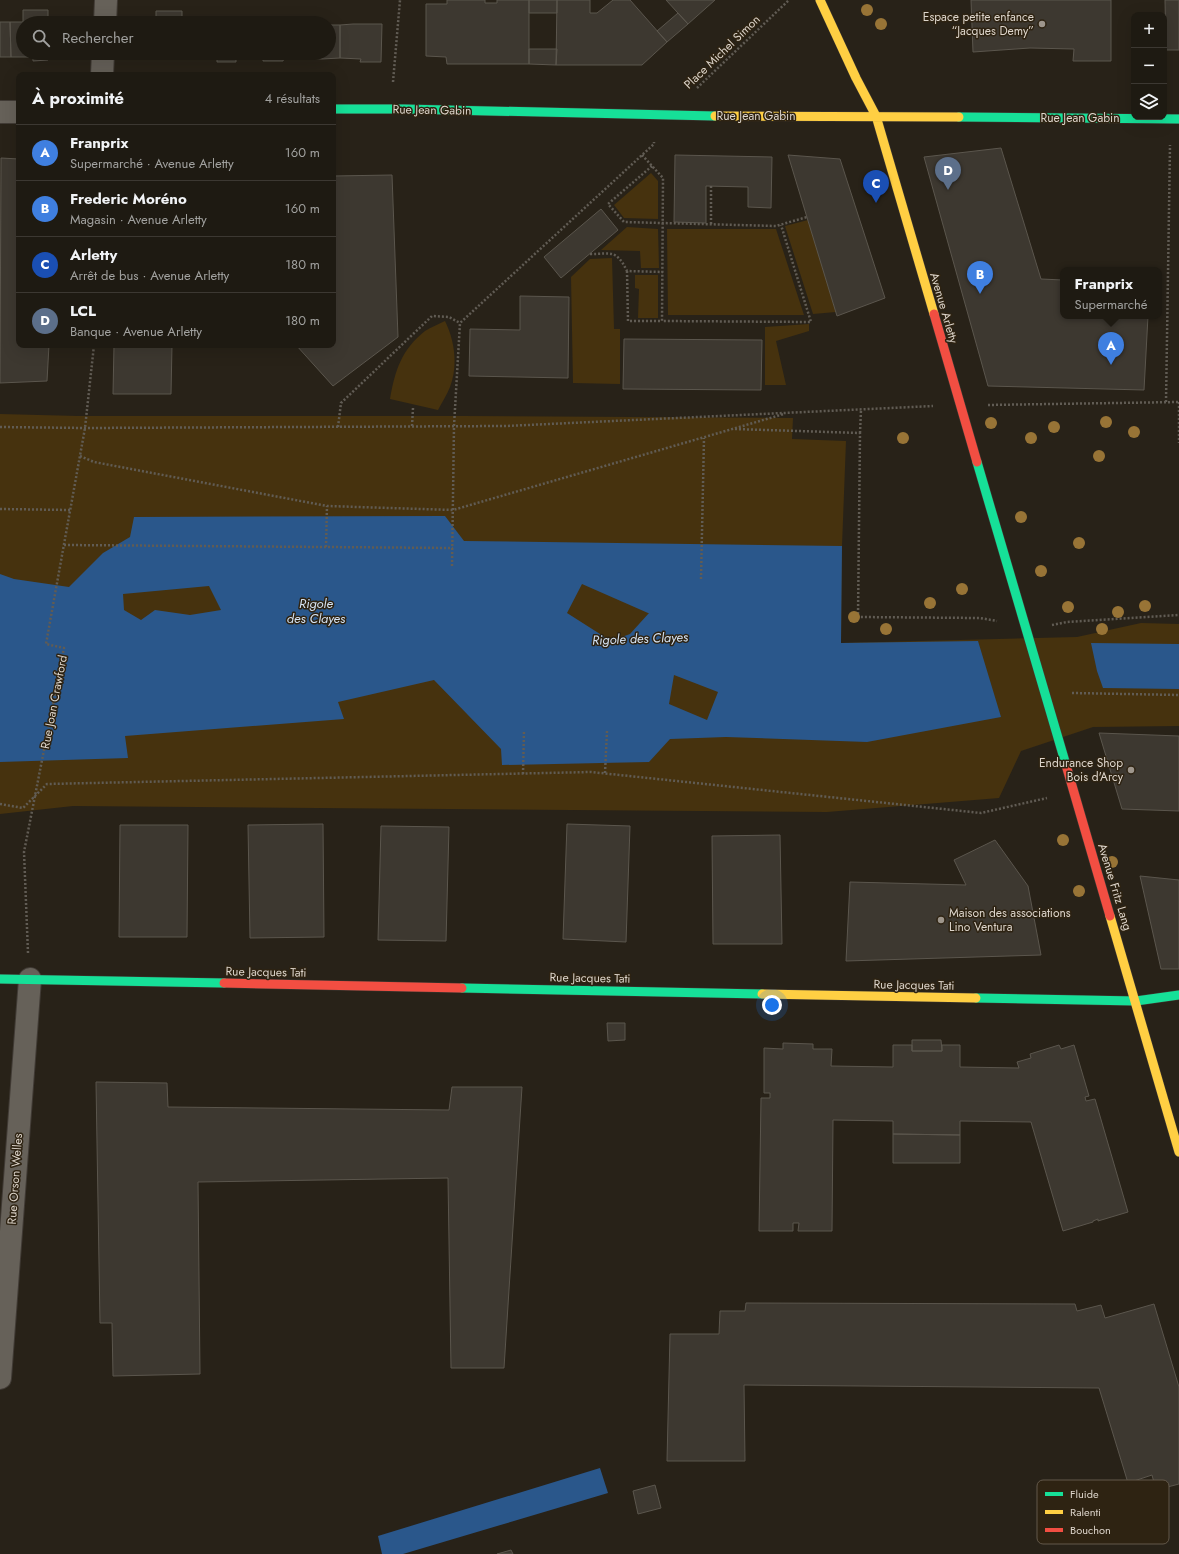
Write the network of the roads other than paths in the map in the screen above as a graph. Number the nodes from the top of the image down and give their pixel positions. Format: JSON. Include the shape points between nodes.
{"nodes":[{"id":1,"x":106,"y":0,"type":"edge"},
{"id":2,"x":820,"y":0,"type":"edge"},
{"id":3,"x":105,"y":16,"type":"edge"},
{"id":4,"x":103,"y":60,"type":"edge"},
{"id":5,"x":102,"y":72,"type":"edge"},
{"id":6,"x":336,"y":109,"type":"edge"},
{"id":7,"x":0,"y":112,"type":"edge"},
{"id":8,"x":16,"y":112,"type":"edge"},
{"id":9,"x":876,"y":116,"type":"junction"},
{"id":10,"x":1175,"y":119,"type":"edge"},
{"id":11,"x":1027,"y":630,"type":"joint"},
{"id":12,"x":0,"y":979,"type":"edge"},
{"id":13,"x":30,"y":979,"type":"junction"},
{"id":14,"x":1179,"y":995,"type":"edge"},
{"id":15,"x":1136,"y":1001,"type":"junction"},
{"id":16,"x":1179,"y":1152,"type":"edge"},
{"id":17,"x":0,"y":1378,"type":"edge"}],
"edges":[{"from":1,"to":3,"type":"street"},
{"from":2,"to":9,"type":"street","name":"Avenue Arletty"},
{"from":4,"to":5,"type":"street"},
{"from":6,"to":9,"type":"street","name":"Rue Jean Gabin","via":[[391,108],[667,116]]},
{"from":7,"to":8,"type":"street"},
{"from":9,"to":10,"type":"street","name":"Rue Jean Gabin"},
{"from":9,"to":11,"type":"street","name":"Avenue Arletty"},
{"from":11,"to":15,"type":"street","name":"Avenue Fritz Lang"},
{"from":12,"to":13,"type":"street","name":"Rue Jacques Tati"},
{"from":13,"to":15,"type":"street","name":"Rue Jacques Tati"},
{"from":13,"to":17,"type":"street","name":"Rue Orson Welles"},
{"from":14,"to":15,"type":"street","name":"Rue Jacques Tati"},
{"from":15,"to":16,"type":"street","name":"Avenue Fritz Lang"}]}
